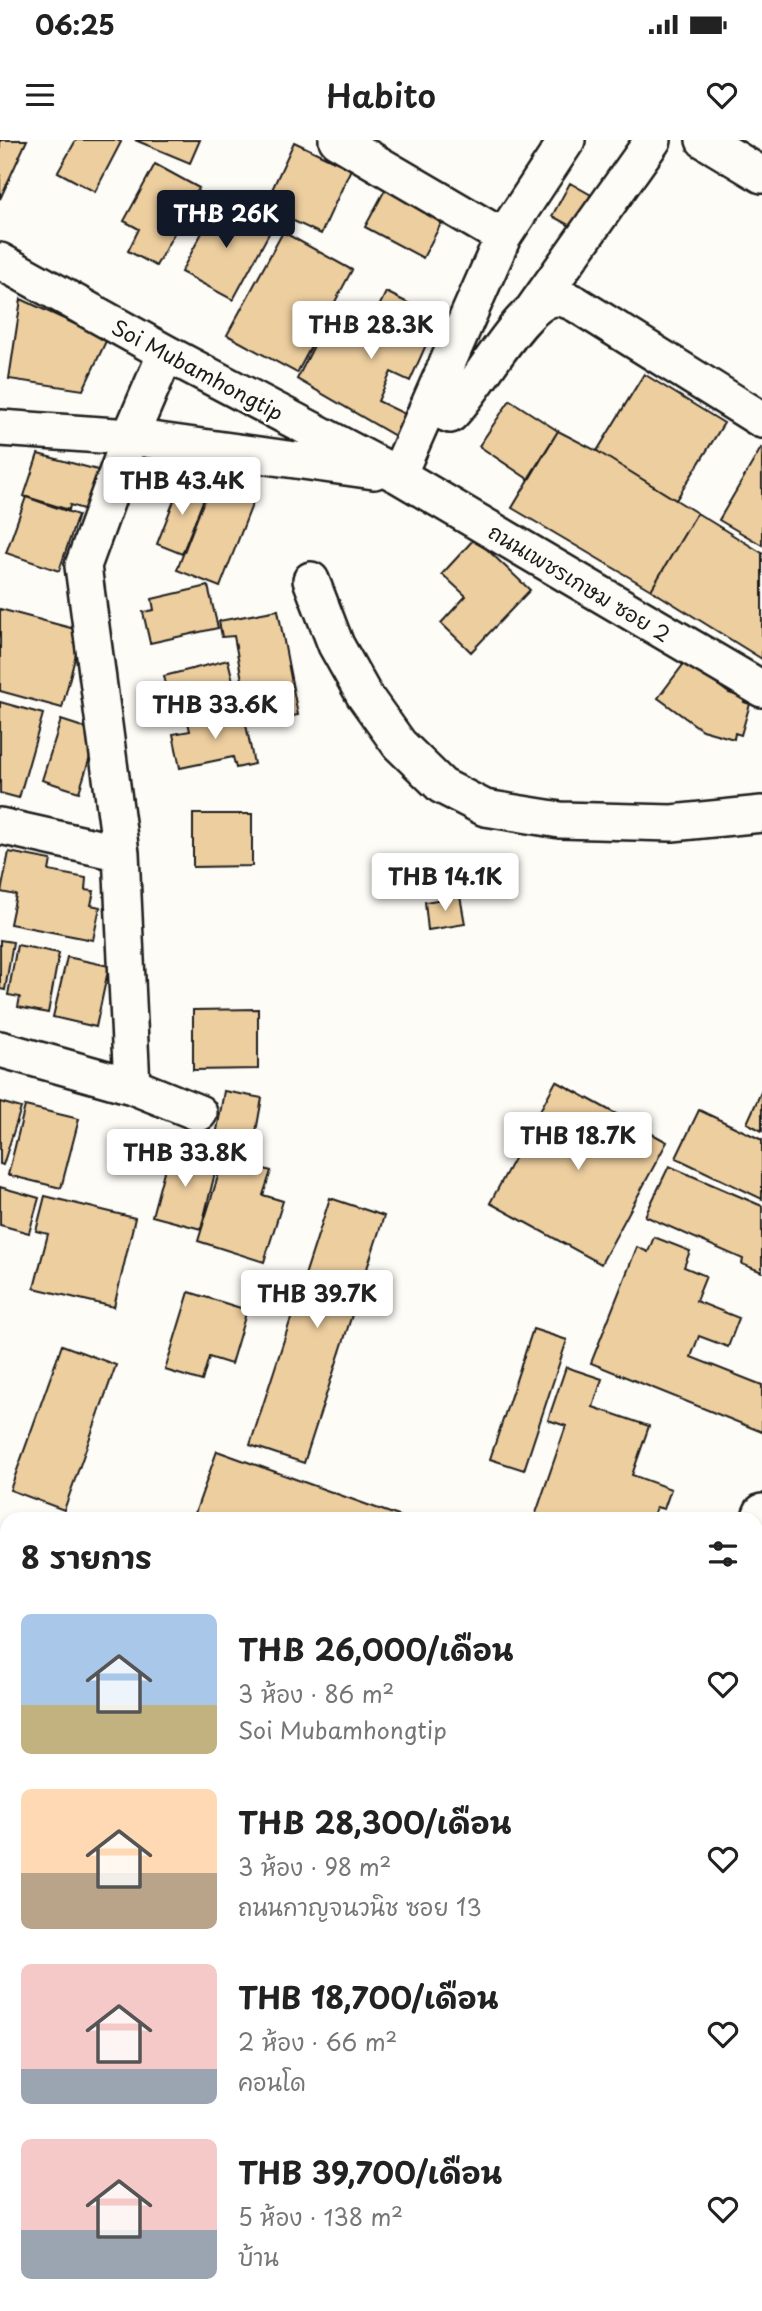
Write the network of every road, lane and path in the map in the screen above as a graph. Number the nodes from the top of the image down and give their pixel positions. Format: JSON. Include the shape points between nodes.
{"nodes":[{"id":1,"x":337,"y":140,"type":"edge"},
{"id":2,"x":567,"y":140,"type":"edge"},
{"id":3,"x":653,"y":140,"type":"edge"},
{"id":4,"x":704,"y":140,"type":"edge"},
{"id":5,"x":762,"y":175,"type":"edge"},
{"id":6,"x":503,"y":237,"type":"junction"},
{"id":7,"x":0,"y":261,"type":"edge"},
{"id":8,"x":534,"y":308,"type":"junction"},
{"id":9,"x":166,"y":353,"type":"junction"},
{"id":10,"x":429,"y":406,"type":"junction"},
{"id":11,"x":762,"y":420,"type":"edge"},
{"id":12,"x":0,"y":428,"type":"edge"},
{"id":13,"x":130,"y":437,"type":"junction"},
{"id":14,"x":398,"y":475,"type":"junction"},
{"id":15,"x":311,"y":580,"type":"dead end"},
{"id":16,"x":762,"y":689,"type":"edge"},
{"id":17,"x":762,"y":814,"type":"edge"},
{"id":18,"x":0,"y":826,"type":"edge"},
{"id":19,"x":121,"y":853,"type":"junction"},
{"id":20,"x":0,"y":1049,"type":"edge"},
{"id":21,"x":132,"y":1086,"type":"junction"},
{"id":22,"x":199,"y":1114,"type":"dead end"}],
"edges":[{"from":1,"to":6,"type":"street"},
{"from":2,"to":6,"type":"street"},
{"from":3,"to":8,"type":"street"},
{"from":4,"to":5,"type":"street"},
{"from":6,"to":10,"type":"street"},
{"from":7,"to":9,"type":"street","name":"Soi Mubamhongtip"},
{"from":8,"to":10,"type":"street","via":[[450,415]]},
{"from":8,"to":11,"type":"street","via":[[555,298],[576,304]]},
{"from":9,"to":13,"type":"street"},
{"from":9,"to":14,"type":"street","name":"Soi Mubamhongtip"},
{"from":10,"to":14,"type":"street"},
{"from":12,"to":13,"type":"street"},
{"from":13,"to":14,"type":"street"},
{"from":13,"to":19,"type":"street","via":[[83,566]]},
{"from":14,"to":16,"type":"street","name":"ถนนเพชรเกษม ซอย 2"},
{"from":15,"to":17,"type":"street","via":[[336,645],[364,695],[399,744],[442,786],[485,808],[560,820],[672,823]]},
{"from":18,"to":19,"type":"street"},
{"from":19,"to":21,"type":"street"},
{"from":20,"to":21,"type":"street"},
{"from":21,"to":22,"type":"street"}]}
